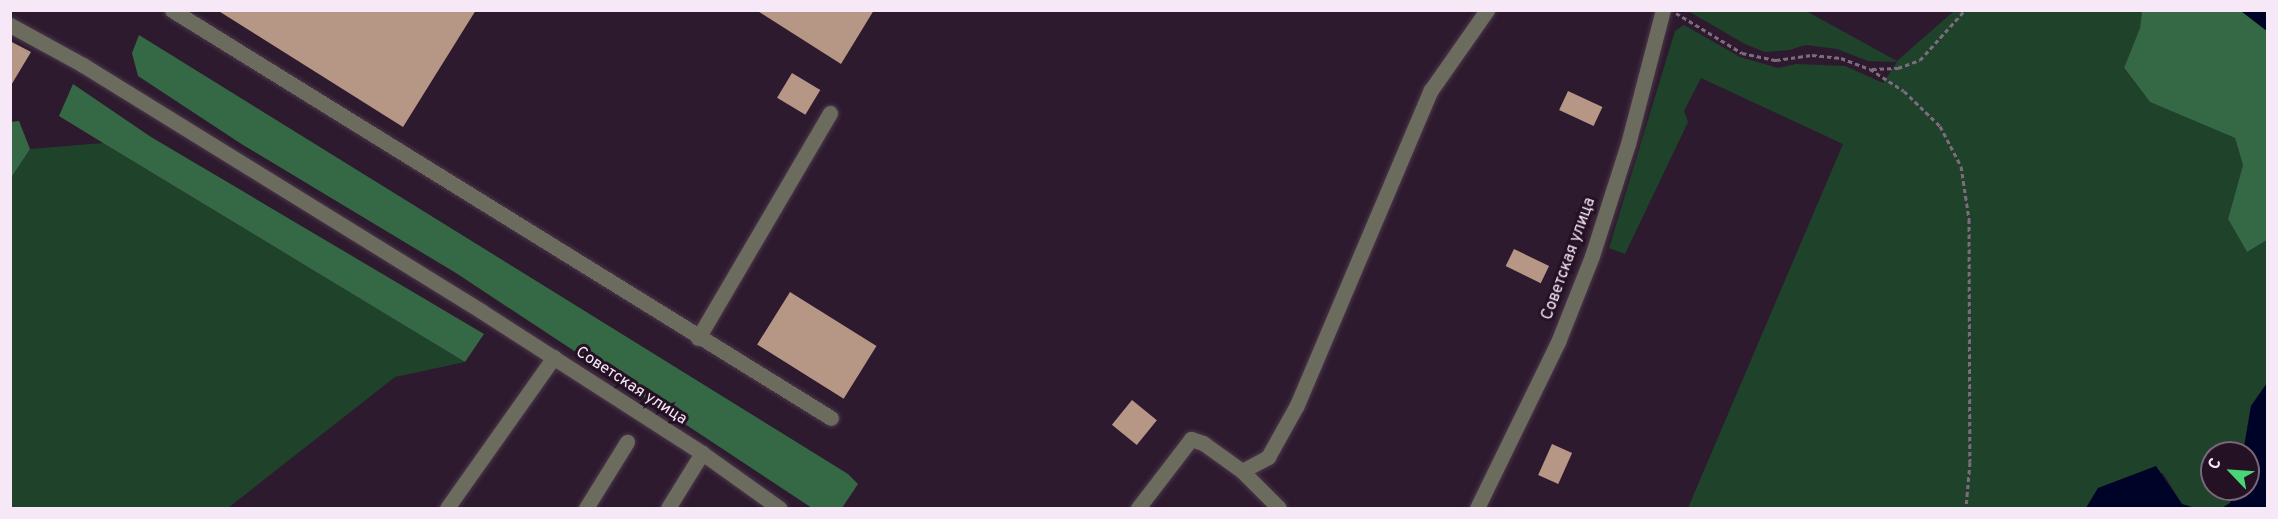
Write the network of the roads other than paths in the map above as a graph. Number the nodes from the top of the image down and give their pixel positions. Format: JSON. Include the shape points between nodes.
{"nodes":[{"id":1,"x":172,"y":10,"type":"edge"},
{"id":2,"x":1487,"y":10,"type":"edge"},
{"id":3,"x":1663,"y":10,"type":"edge"},
{"id":4,"x":10,"y":25,"type":"edge"},
{"id":5,"x":830,"y":113,"type":"dead end"},
{"id":6,"x":698,"y":338,"type":"junction"},
{"id":7,"x":554,"y":357,"type":"junction"},
{"id":8,"x":831,"y":418,"type":"dead end"},
{"id":9,"x":627,"y":442,"type":"dead end"},
{"id":10,"x":702,"y":453,"type":"junction"},
{"id":11,"x":1242,"y":471,"type":"junction"},
{"id":12,"x":447,"y":508,"type":"edge"},
{"id":13,"x":586,"y":508,"type":"edge"},
{"id":14,"x":668,"y":508,"type":"edge"},
{"id":15,"x":779,"y":508,"type":"edge"},
{"id":16,"x":1138,"y":508,"type":"edge"},
{"id":17,"x":1279,"y":508,"type":"edge"},
{"id":18,"x":1477,"y":508,"type":"edge"}],
"edges":[{"from":1,"to":6,"type":"street"},
{"from":2,"to":11,"type":"street","via":[[1431,90],[1297,405],[1268,457]]},
{"from":3,"to":18,"type":"street","name":"Советская улица","via":[[1628,144],[1592,256],[1558,342]]},
{"from":4,"to":7,"type":"street","name":"Советская улица","via":[[83,65]]},
{"from":5,"to":6,"type":"street"},
{"from":6,"to":8,"type":"street"},
{"from":7,"to":10,"type":"street","name":"Советская улица"},
{"from":7,"to":12,"type":"street"},
{"from":9,"to":13,"type":"street"},
{"from":10,"to":14,"type":"street"},
{"from":10,"to":15,"type":"street","name":"Советская улица"},
{"from":11,"to":16,"type":"street","via":[[1191,439]]},
{"from":11,"to":17,"type":"street"}]}
